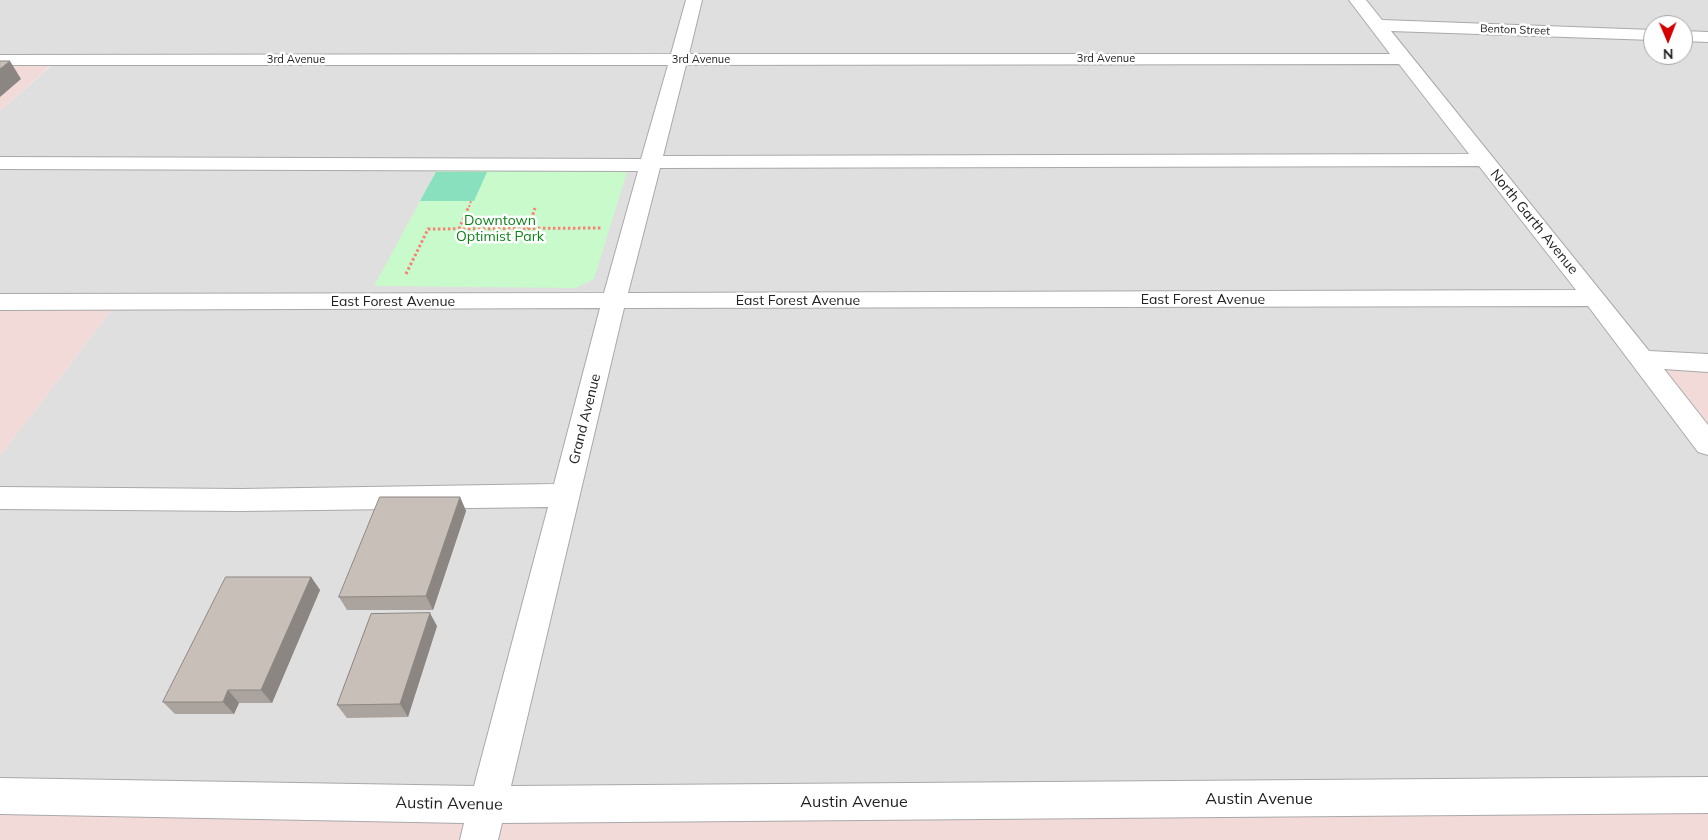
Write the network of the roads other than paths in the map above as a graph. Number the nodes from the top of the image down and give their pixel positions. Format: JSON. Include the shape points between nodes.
{"nodes":[{"id":1,"x":694,"y":0,"type":"edge"},
{"id":2,"x":1357,"y":0,"type":"edge"},
{"id":3,"x":1376,"y":25,"type":"junction"},
{"id":4,"x":1643,"y":35,"type":"edge"},
{"id":5,"x":1693,"y":36,"type":"edge"},
{"id":6,"x":1708,"y":37,"type":"edge"},
{"id":7,"x":1403,"y":59,"type":"junction"},
{"id":8,"x":0,"y":60,"type":"edge"},
{"id":9,"x":680,"y":60,"type":"junction"},
{"id":10,"x":1484,"y":160,"type":"junction"},
{"id":11,"x":0,"y":163,"type":"edge"},
{"id":12,"x":652,"y":164,"type":"junction"},
{"id":13,"x":1595,"y":298,"type":"junction"},
{"id":14,"x":614,"y":301,"type":"junction"},
{"id":15,"x":0,"y":302,"type":"edge"},
{"id":16,"x":1643,"y":359,"type":"junction"},
{"id":17,"x":1708,"y":362,"type":"edge"},
{"id":18,"x":1708,"y":445,"type":"edge"},
{"id":19,"x":566,"y":495,"type":"junction"},
{"id":20,"x":0,"y":498,"type":"edge"},
{"id":21,"x":1708,"y":795,"type":"edge"},
{"id":22,"x":0,"y":796,"type":"edge"},
{"id":23,"x":488,"y":805,"type":"junction"},
{"id":24,"x":479,"y":840,"type":"edge"}],
"edges":[{"from":1,"to":9,"type":"street","name":"Grand Avenue"},
{"from":2,"to":3,"type":"street","name":"North Garth Avenue"},
{"from":3,"to":4,"type":"street","name":"Benton Street"},
{"from":3,"to":7,"type":"street","name":"North Garth Avenue"},
{"from":5,"to":6,"type":"street"},
{"from":7,"to":9,"type":"street","name":"3rd Avenue"},
{"from":7,"to":10,"type":"street","name":"North Garth Avenue"},
{"from":8,"to":9,"type":"street","name":"3rd Avenue"},
{"from":9,"to":12,"type":"street","name":"Grand Avenue"},
{"from":10,"to":12,"type":"street"},
{"from":10,"to":13,"type":"street","name":"North Garth Avenue"},
{"from":11,"to":12,"type":"street"},
{"from":12,"to":14,"type":"street","name":"Grand Avenue"},
{"from":13,"to":14,"type":"street","name":"East Forest Avenue"},
{"from":13,"to":16,"type":"street","name":"North Garth Avenue"},
{"from":14,"to":15,"type":"street","name":"East Forest Avenue"},
{"from":14,"to":19,"type":"street","name":"Grand Avenue"},
{"from":16,"to":17,"type":"street"},
{"from":16,"to":18,"type":"street","name":"North Garth Avenue"},
{"from":19,"to":20,"type":"street","via":[[240,500]]},
{"from":19,"to":23,"type":"street","name":"Grand Avenue"},
{"from":21,"to":23,"type":"street","name":"Austin Avenue"},
{"from":22,"to":23,"type":"street","name":"Austin Avenue"},
{"from":23,"to":24,"type":"street","name":"Grand Avenue"}]}
